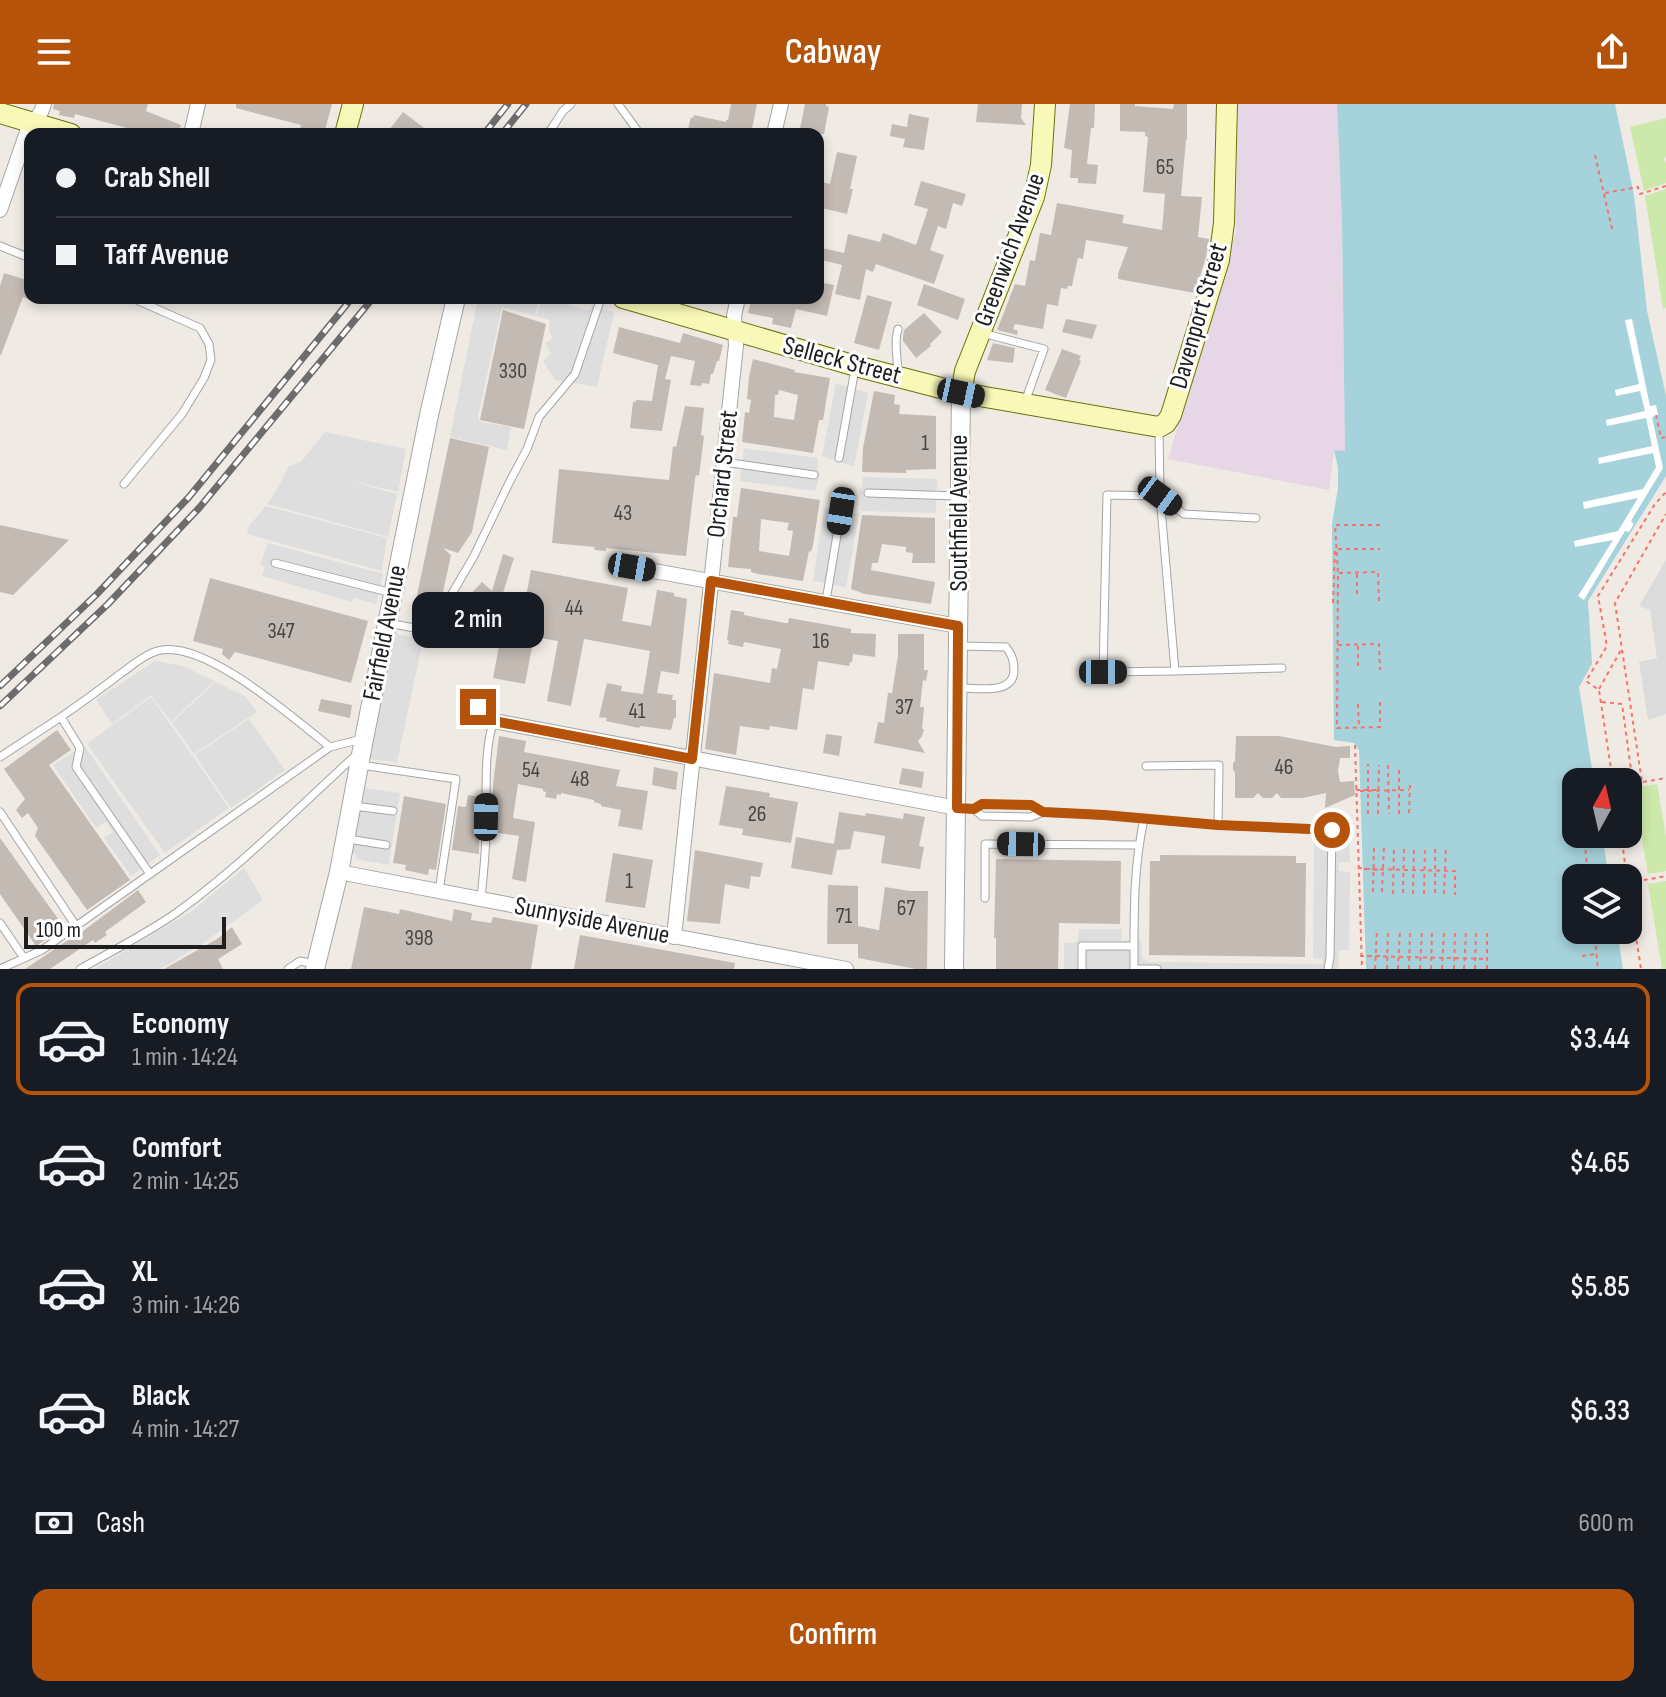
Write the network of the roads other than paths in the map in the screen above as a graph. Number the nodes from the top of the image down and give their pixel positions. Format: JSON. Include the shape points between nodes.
{"nodes":[{"id":1,"x":44,"y":104,"type":"edge"},
{"id":2,"x":198,"y":104,"type":"edge"},
{"id":3,"x":353,"y":104,"type":"edge"},
{"id":4,"x":571,"y":104,"type":"edge"},
{"id":5,"x":618,"y":104,"type":"edge"},
{"id":6,"x":781,"y":104,"type":"edge"},
{"id":7,"x":1045,"y":104,"type":"edge"},
{"id":8,"x":1227,"y":104,"type":"edge"},
{"id":9,"x":0,"y":113,"type":"edge"},
{"id":10,"x":34,"y":123,"type":"junction"},
{"id":11,"x":30,"y":128,"type":"edge"},
{"id":12,"x":51,"y":128,"type":"edge"},
{"id":13,"x":192,"y":128,"type":"edge"},
{"id":14,"x":347,"y":128,"type":"edge"},
{"id":15,"x":552,"y":128,"type":"edge"},
{"id":16,"x":636,"y":128,"type":"edge"},
{"id":17,"x":775,"y":128,"type":"edge"},
{"id":18,"x":24,"y":141,"type":"edge"},
{"id":19,"x":0,"y":210,"type":"edge"},
{"id":20,"x":0,"y":246,"type":"edge"},
{"id":21,"x":24,"y":256,"type":"edge"},
{"id":22,"x":145,"y":304,"type":"edge"},
{"id":23,"x":160,"y":304,"type":"edge"},
{"id":24,"x":455,"y":304,"type":"edge"},
{"id":25,"x":599,"y":304,"type":"edge"},
{"id":26,"x":643,"y":304,"type":"edge"},
{"id":27,"x":737,"y":304,"type":"edge"},
{"id":28,"x":158,"y":310,"type":"junction"},
{"id":29,"x":898,"y":329,"type":"dead end"},
{"id":30,"x":735,"y":332,"type":"junction"},
{"id":31,"x":980,"y":332,"type":"junction"},
{"id":32,"x":856,"y":366,"type":"junction"},
{"id":33,"x":897,"y":377,"type":"junction"},
{"id":34,"x":961,"y":393,"type":"junction"},
{"id":35,"x":1025,"y":404,"type":"junction"},
{"id":36,"x":1159,"y":427,"type":"junction"},
{"id":37,"x":839,"y":458,"type":"dead end"},
{"id":38,"x":724,"y":462,"type":"junction"},
{"id":39,"x":814,"y":475,"type":"dead end"},
{"id":40,"x":124,"y":484,"type":"dead end"},
{"id":41,"x":868,"y":493,"type":"dead end"},
{"id":42,"x":959,"y":496,"type":"junction"},
{"id":43,"x":1160,"y":496,"type":"junction"},
{"id":44,"x":841,"y":511,"type":"dead end"},
{"id":45,"x":1256,"y":518,"type":"dead end"},
{"id":46,"x":275,"y":563,"type":"dead end"},
{"id":47,"x":632,"y":567,"type":"dead end"},
{"id":48,"x":711,"y":581,"type":"junction"},
{"id":49,"x":393,"y":593,"type":"junction"},
{"id":50,"x":826,"y":601,"type":"junction"},
{"id":51,"x":387,"y":623,"type":"junction"},
{"id":52,"x":958,"y":626,"type":"junction"},
{"id":53,"x":959,"y":646,"type":"junction"},
{"id":54,"x":1282,"y":668,"type":"dead end"},
{"id":55,"x":1175,"y":671,"type":"junction"},
{"id":56,"x":958,"y":688,"type":"junction"},
{"id":57,"x":478,"y":707,"type":"dead end"},
{"id":58,"x":61,"y":717,"type":"junction"},
{"id":59,"x":494,"y":721,"type":"junction"},
{"id":60,"x":330,"y":747,"type":"junction"},
{"id":61,"x":362,"y":751,"type":"junction"},
{"id":62,"x":0,"y":757,"type":"edge"},
{"id":63,"x":692,"y":759,"type":"junction"},
{"id":64,"x":1146,"y":766,"type":"dead end"},
{"id":65,"x":352,"y":805,"type":"junction"},
{"id":66,"x":966,"y":808,"type":"junction"},
{"id":67,"x":393,"y":811,"type":"dead end"},
{"id":68,"x":0,"y":812,"type":"edge"},
{"id":69,"x":1144,"y":819,"type":"junction"},
{"id":70,"x":1218,"y":825,"type":"junction"},
{"id":71,"x":346,"y":839,"type":"junction"},
{"id":72,"x":386,"y":845,"type":"dead end"},
{"id":73,"x":1138,"y":845,"type":"junction"},
{"id":74,"x":339,"y":872,"type":"junction"},
{"id":75,"x":150,"y":874,"type":"junction"},
{"id":76,"x":439,"y":891,"type":"junction"},
{"id":77,"x":985,"y":898,"type":"dead end"},
{"id":78,"x":481,"y":899,"type":"junction"},
{"id":79,"x":0,"y":923,"type":"edge"},
{"id":80,"x":76,"y":926,"type":"junction"},
{"id":81,"x":674,"y":937,"type":"junction"},
{"id":82,"x":1134,"y":946,"type":"junction"},
{"id":83,"x":24,"y":958,"type":"junction"},
{"id":84,"x":316,"y":967,"type":"edge"},
{"id":85,"x":0,"y":969,"type":"edge"},
{"id":86,"x":80,"y":969,"type":"edge"},
{"id":87,"x":288,"y":969,"type":"edge"},
{"id":88,"x":846,"y":969,"type":"edge"},
{"id":89,"x":954,"y":969,"type":"edge"},
{"id":90,"x":1082,"y":969,"type":"edge"},
{"id":91,"x":1134,"y":969,"type":"edge"},
{"id":92,"x":1157,"y":969,"type":"edge"},
{"id":93,"x":1328,"y":969,"type":"edge"}],
"edges":[{"from":1,"to":10,"type":"street"},
{"from":2,"to":13,"type":"street"},
{"from":3,"to":14,"type":"main road"},
{"from":4,"to":15,"type":"lane"},
{"from":5,"to":16,"type":"lane"},
{"from":6,"to":17,"type":"street"},
{"from":7,"to":31,"type":"main road","name":"Greenwich Avenue","via":[[1034,197]]},
{"from":8,"to":36,"type":"main road","name":"Davenport Street","via":[[1219,260],[1171,415]]},
{"from":9,"to":10,"type":"main road"},
{"from":10,"to":11,"type":"street"},
{"from":10,"to":12,"type":"main road"},
{"from":18,"to":19,"type":"street"},
{"from":20,"to":21,"type":"lane"},
{"from":22,"to":28,"type":"lane"},
{"from":23,"to":28,"type":"lane"},
{"from":24,"to":49,"type":"street","name":"Fairfield Avenue"},
{"from":25,"to":51,"type":"lane","via":[[575,374],[539,417],[480,542],[435,621],[425,630]]},
{"from":26,"to":30,"type":"main road","name":"Selleck Street"},
{"from":27,"to":30,"type":"street","name":"Orchard Street"},
{"from":28,"to":40,"type":"lane","via":[[200,328],[211,360],[182,414]]},
{"from":29,"to":33,"type":"lane"},
{"from":30,"to":32,"type":"main road","name":"Selleck Street"},
{"from":30,"to":38,"type":"street","name":"Orchard Street"},
{"from":31,"to":34,"type":"main road","name":"Greenwich Avenue"},
{"from":31,"to":35,"type":"lane","via":[[1044,349]]},
{"from":32,"to":33,"type":"main road","name":"Selleck Street"},
{"from":32,"to":37,"type":"lane"},
{"from":33,"to":34,"type":"main road","name":"Selleck Street"},
{"from":34,"to":35,"type":"main road","name":"Selleck Street"},
{"from":34,"to":42,"type":"street","name":"Southfield Avenue"},
{"from":35,"to":36,"type":"main road","name":"Selleck Street"},
{"from":36,"to":43,"type":"lane"},
{"from":38,"to":39,"type":"lane"},
{"from":38,"to":48,"type":"street","name":"Orchard Street"},
{"from":41,"to":42,"type":"lane"},
{"from":42,"to":52,"type":"street","name":"Southfield Avenue"},
{"from":43,"to":45,"type":"lane","via":[[1184,514]]},
{"from":43,"to":55,"type":"lane"},
{"from":43,"to":55,"type":"lane","via":[[1107,495],[1103,672]]},
{"from":44,"to":50,"type":"lane"},
{"from":46,"to":49,"type":"lane"},
{"from":47,"to":48,"type":"street"},
{"from":48,"to":50,"type":"street"},
{"from":48,"to":63,"type":"street","name":"Orchard Street"},
{"from":49,"to":51,"type":"street","name":"Fairfield Avenue"},
{"from":50,"to":52,"type":"street"},
{"from":51,"to":61,"type":"street","name":"Fairfield Avenue"},
{"from":52,"to":53,"type":"street","name":"Southfield Avenue"},
{"from":53,"to":56,"type":"street","name":"Southfield Avenue"},
{"from":53,"to":56,"type":"lane","via":[[1006,647],[1013,655],[1014,674],[1002,688]]},
{"from":54,"to":55,"type":"lane"},
{"from":56,"to":66,"type":"street","name":"Southfield Avenue"},
{"from":57,"to":59,"type":"street"},
{"from":58,"to":60,"type":"lane","via":[[142,659],[158,651],[183,651],[232,674]]},
{"from":58,"to":62,"type":"lane"},
{"from":58,"to":75,"type":"lane","via":[[80,748],[76,767]]},
{"from":59,"to":63,"type":"street"},
{"from":59,"to":78,"type":"lane"},
{"from":60,"to":61,"type":"lane"},
{"from":60,"to":75,"type":"lane"},
{"from":61,"to":65,"type":"street","name":"Fairfield Avenue"},
{"from":61,"to":76,"type":"lane","via":[[456,779]]},
{"from":61,"to":86,"type":"lane","via":[[194,899]]},
{"from":63,"to":66,"type":"street"},
{"from":63,"to":81,"type":"street","name":"Orchard Street"},
{"from":64,"to":70,"type":"lane","via":[[1219,765]]},
{"from":65,"to":67,"type":"lane"},
{"from":65,"to":71,"type":"street","name":"Fairfield Avenue"},
{"from":66,"to":69,"type":"lane","via":[[1031,805],[1043,812]]},
{"from":66,"to":89,"type":"street","name":"Southfield Avenue"},
{"from":68,"to":80,"type":"lane"},
{"from":69,"to":70,"type":"lane"},
{"from":69,"to":73,"type":"lane"},
{"from":70,"to":93,"type":"lane","via":[[1332,830]]},
{"from":71,"to":72,"type":"lane"},
{"from":71,"to":74,"type":"street","name":"Fairfield Avenue"},
{"from":73,"to":77,"type":"lane","via":[[985,844]]},
{"from":73,"to":82,"type":"lane"},
{"from":74,"to":76,"type":"street","name":"Sunnyside Avenue"},
{"from":74,"to":84,"type":"street","name":"Fairfield Avenue"},
{"from":75,"to":80,"type":"lane"},
{"from":76,"to":78,"type":"street","name":"Sunnyside Avenue"},
{"from":78,"to":81,"type":"street","name":"Sunnyside Avenue"},
{"from":79,"to":83,"type":"lane"},
{"from":80,"to":83,"type":"lane"},
{"from":81,"to":88,"type":"street","name":"Sunnyside Avenue"},
{"from":82,"to":90,"type":"lane","via":[[1082,946]]},
{"from":82,"to":91,"type":"lane"},
{"from":83,"to":85,"type":"lane"},
{"from":84,"to":87,"type":"lane","via":[[300,961]]},
{"from":91,"to":92,"type":"lane"}]}
